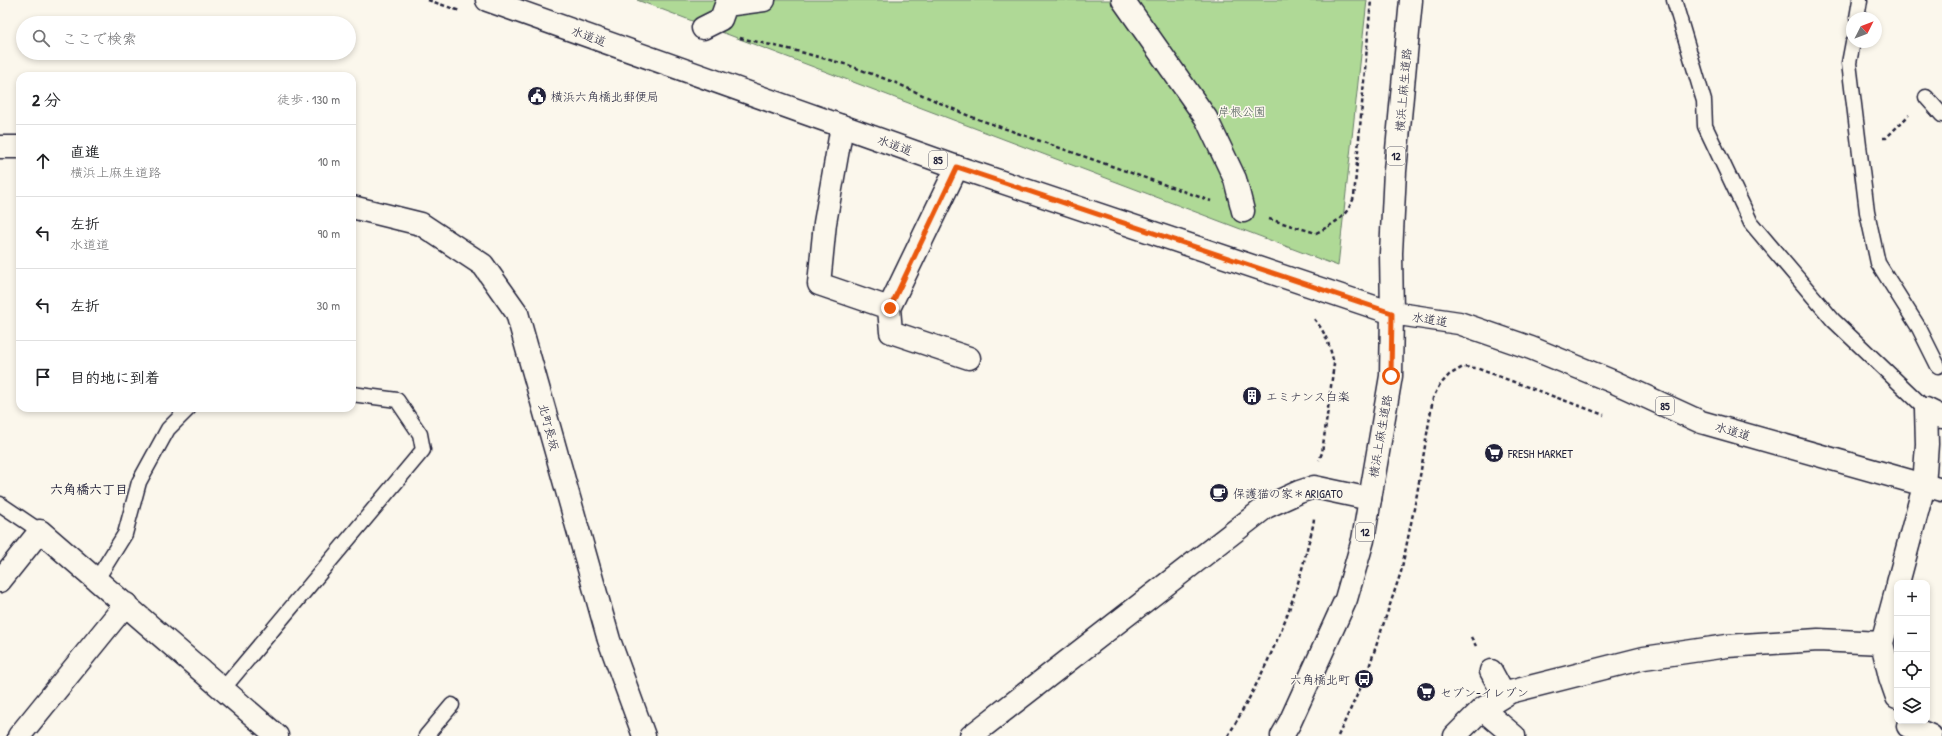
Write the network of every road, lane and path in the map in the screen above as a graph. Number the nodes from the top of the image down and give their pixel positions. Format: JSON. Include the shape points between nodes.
{"nodes":[{"id":1,"x":487,"y":0,"type":"edge"},
{"id":2,"x":764,"y":0,"type":"edge"},
{"id":3,"x":1123,"y":0,"type":"edge"},
{"id":4,"x":1371,"y":0,"type":"edge"},
{"id":5,"x":1411,"y":0,"type":"edge"},
{"id":6,"x":1674,"y":0,"type":"edge"},
{"id":7,"x":1860,"y":0,"type":"edge"},
{"id":8,"x":1858,"y":12,"type":"edge"},
{"id":9,"x":703,"y":28,"type":"dead end"},
{"id":10,"x":733,"y":37,"type":"dead end"},
{"id":11,"x":1852,"y":48,"type":"edge"},
{"id":12,"x":1926,"y":97,"type":"joint"},
{"id":13,"x":1942,"y":115,"type":"edge"},
{"id":14,"x":842,"y":126,"type":"junction"},
{"id":15,"x":1859,"y":140,"type":"junction"},
{"id":16,"x":0,"y":147,"type":"edge"},
{"id":17,"x":16,"y":147,"type":"edge"},
{"id":18,"x":957,"y":167,"type":"junction"},
{"id":19,"x":356,"y":208,"type":"edge"},
{"id":20,"x":1243,"y":211,"type":"junction"},
{"id":21,"x":890,"y":308,"type":"junction"},
{"id":22,"x":1392,"y":313,"type":"junction"},
{"id":23,"x":969,"y":358,"type":"dead end"},
{"id":24,"x":1938,"y":366,"type":"dead end"},
{"id":25,"x":356,"y":395,"type":"edge"},
{"id":26,"x":185,"y":412,"type":"edge"},
{"id":27,"x":1934,"y":413,"type":"edge"},
{"id":28,"x":1604,"y":415,"type":"dead end"},
{"id":29,"x":1933,"y":488,"type":"edge"},
{"id":30,"x":1370,"y":499,"type":"junction"},
{"id":31,"x":0,"y":504,"type":"edge"},
{"id":32,"x":1313,"y":513,"type":"dead end"},
{"id":33,"x":40,"y":531,"type":"junction"},
{"id":34,"x":97,"y":579,"type":"junction"},
{"id":35,"x":1899,"y":580,"type":"edge"},
{"id":36,"x":0,"y":581,"type":"edge"},
{"id":37,"x":1894,"y":599,"type":"edge"},
{"id":38,"x":126,"y":604,"type":"junction"},
{"id":39,"x":1882,"y":643,"type":"junction"},
{"id":40,"x":1490,"y":671,"type":"dead end"},
{"id":41,"x":1894,"y":688,"type":"edge"},
{"id":42,"x":223,"y":689,"type":"junction"},
{"id":43,"x":1504,"y":695,"type":"junction"},
{"id":44,"x":452,"y":705,"type":"dead end"},
{"id":45,"x":1482,"y":709,"type":"junction"},
{"id":46,"x":1909,"y":728,"type":"edge"},
{"id":47,"x":19,"y":736,"type":"edge"},
{"id":48,"x":277,"y":736,"type":"edge"},
{"id":49,"x":426,"y":736,"type":"edge"},
{"id":50,"x":644,"y":736,"type":"edge"},
{"id":51,"x":972,"y":736,"type":"edge"},
{"id":52,"x":1228,"y":736,"type":"edge"},
{"id":53,"x":1282,"y":736,"type":"edge"},
{"id":54,"x":1338,"y":736,"type":"edge"},
{"id":55,"x":1455,"y":736,"type":"edge"},
{"id":56,"x":1514,"y":736,"type":"edge"},
{"id":57,"x":1931,"y":736,"type":"edge"}],
"edges":[{"from":1,"to":14,"type":"street","name":"水道道","number":"85"},
{"from":2,"to":9,"type":"street","via":[[726,5],[721,19]]},
{"from":3,"to":20,"type":"street","via":[[1206,118],[1235,179]]},
{"from":4,"to":20,"type":"path","via":[[1354,197],[1350,208],[1337,222],[1316,233]]},
{"from":5,"to":22,"type":"street","name":"横浜上麻生道路","number":"12","via":[[1395,171],[1391,253]]},
{"from":6,"to":27,"type":"lane","via":[[1704,101],[1705,126],[1751,223],[1833,320]]},
{"from":7,"to":8,"type":"lane"},
{"from":10,"to":20,"type":"path","via":[[848,65],[896,83],[969,116]]},
{"from":11,"to":15,"type":"lane","via":[[1849,63]]},
{"from":12,"to":13,"type":"lane"},
{"from":12,"to":15,"type":"path","via":[[1886,138]]},
{"from":14,"to":18,"type":"street","name":"水道道","number":"85"},
{"from":14,"to":21,"type":"street","via":[[825,222],[820,284]]},
{"from":15,"to":24,"type":"lane","via":[[1867,212],[1878,263],[1919,328]]},
{"from":16,"to":17,"type":"street"},
{"from":18,"to":21,"type":"street"},
{"from":18,"to":22,"type":"street","name":"水道道","number":"85"},
{"from":19,"to":50,"type":"street","name":"北町長坂","via":[[421,224],[483,265],[517,313],[609,640]]},
{"from":21,"to":23,"type":"street","via":[[891,332]]},
{"from":22,"to":29,"type":"street","name":"水道道","number":"85","via":[[1459,324],[1531,348],[1701,422]]},
{"from":22,"to":30,"type":"street","name":"横浜上麻生道路","number":"12","via":[[1391,376]]},
{"from":25,"to":42,"type":"lane","via":[[398,400],[420,434],[423,450]]},
{"from":26,"to":34,"type":"lane","via":[[168,429],[139,482],[125,534]]},
{"from":27,"to":29,"type":"street","via":[[1927,444]]},
{"from":28,"to":54,"type":"path","via":[[1476,368],[1463,367],[1449,375],[1439,386],[1430,409],[1417,494],[1401,572],[1366,676]]},
{"from":29,"to":35,"type":"street"},
{"from":30,"to":51,"type":"street","via":[[1314,487],[1266,507]]},
{"from":30,"to":53,"type":"street","name":"横浜上麻生道路","number":"12","via":[[1363,540],[1346,599]]},
{"from":31,"to":33,"type":"lane"},
{"from":32,"to":52,"type":"path","via":[[1299,584],[1263,671]]},
{"from":33,"to":34,"type":"street"},
{"from":33,"to":36,"type":"street"},
{"from":34,"to":38,"type":"street"},
{"from":37,"to":39,"type":"street"},
{"from":38,"to":42,"type":"street"},
{"from":38,"to":47,"type":"street"},
{"from":39,"to":41,"type":"street"},
{"from":39,"to":43,"type":"street","via":[[1818,640],[1726,646],[1644,658]]},
{"from":40,"to":43,"type":"street"},
{"from":42,"to":48,"type":"street"},
{"from":43,"to":45,"type":"street"},
{"from":44,"to":49,"type":"lane"},
{"from":45,"to":55,"type":"street"},
{"from":45,"to":56,"type":"street"},
{"from":46,"to":57,"type":"street"}]}
